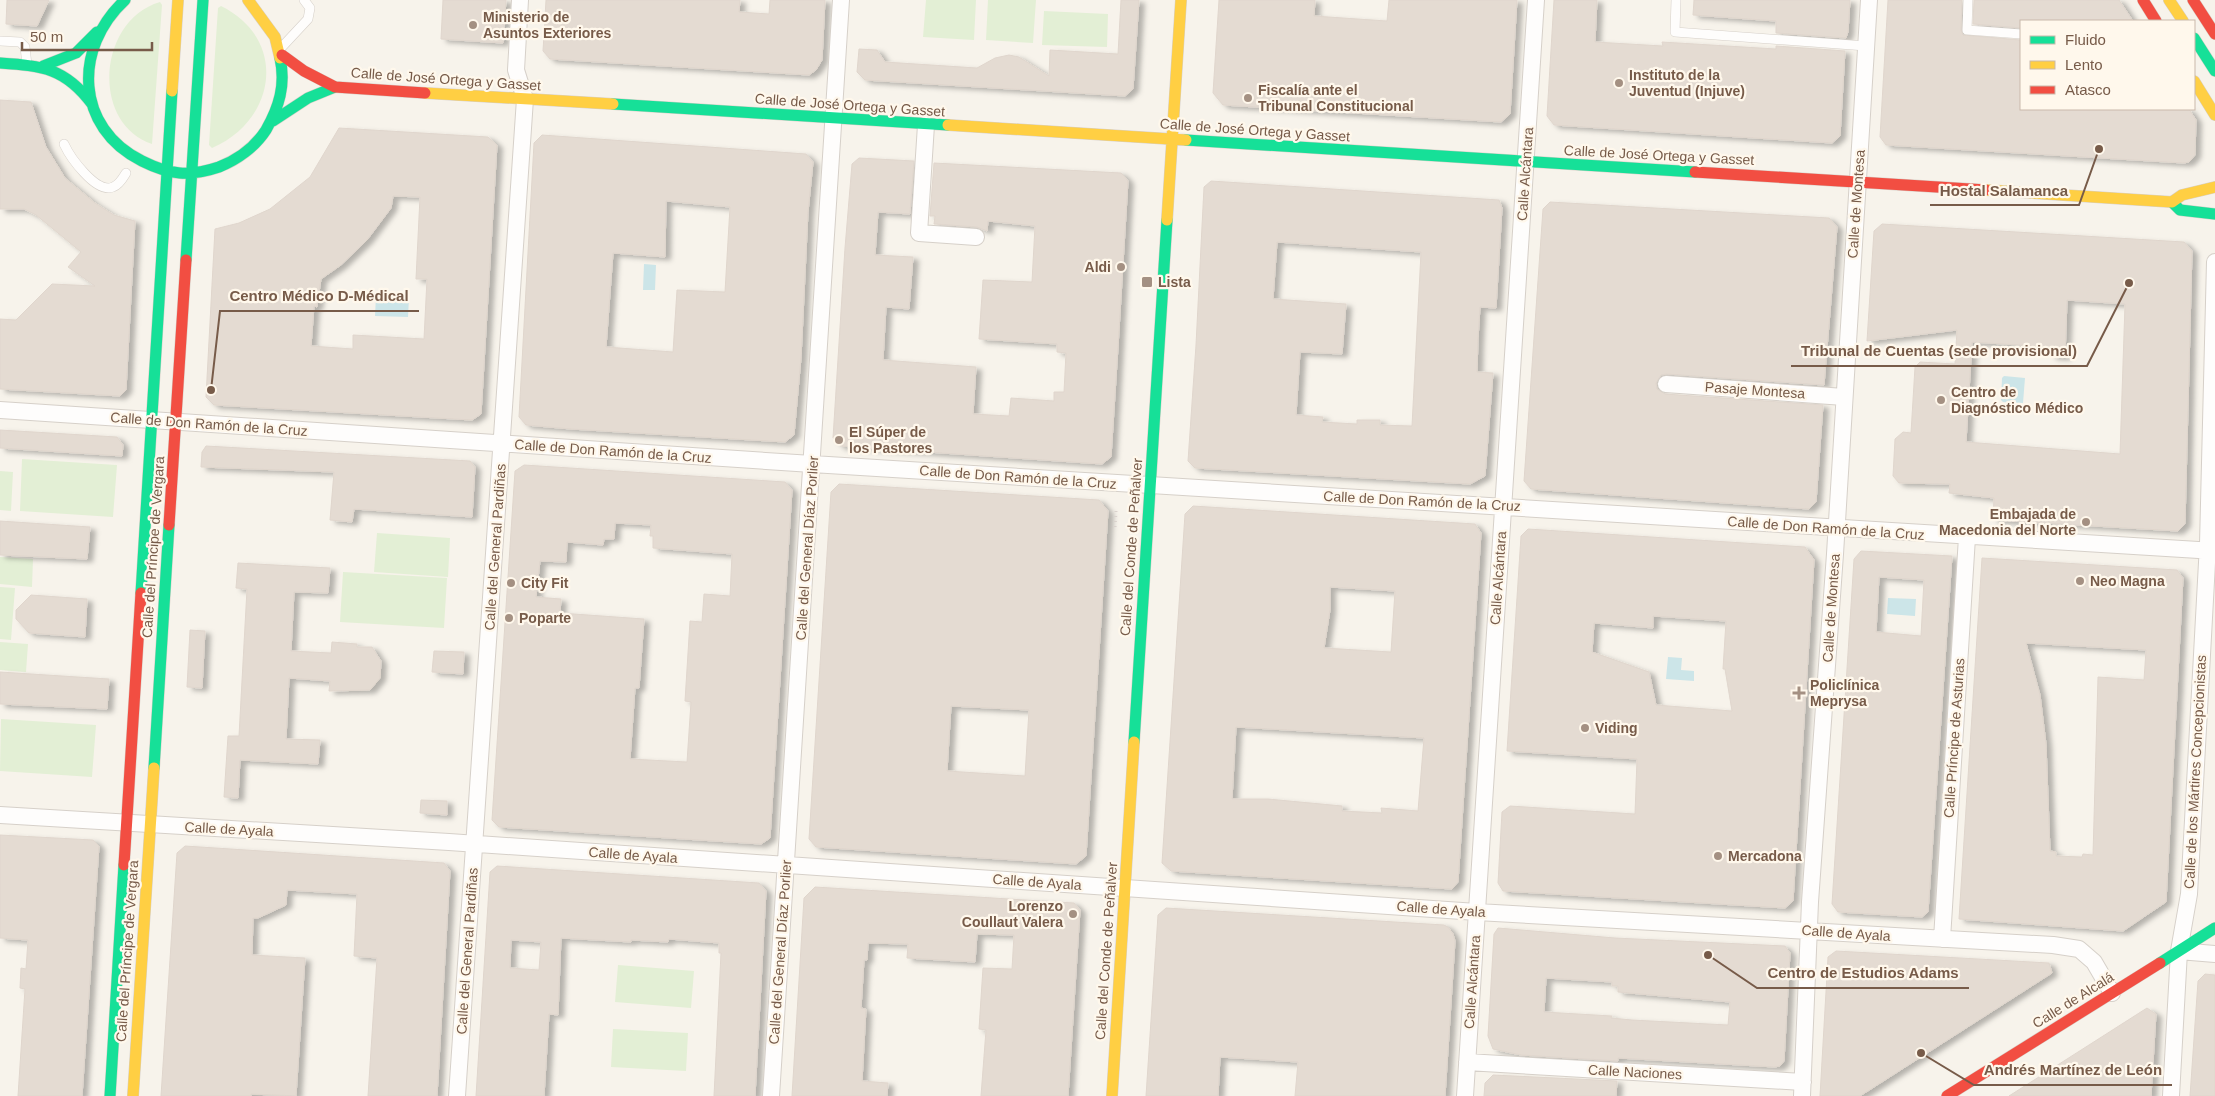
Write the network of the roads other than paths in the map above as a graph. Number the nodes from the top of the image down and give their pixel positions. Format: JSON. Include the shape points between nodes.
{"nodes":[{"id":1,"x":125,"y":0,"type":"edge"},
{"id":2,"x":178,"y":0,"type":"edge"},
{"id":3,"x":203,"y":0,"type":"edge"},
{"id":4,"x":248,"y":0,"type":"edge"},
{"id":5,"x":304,"y":0,"type":"edge"},
{"id":6,"x":520,"y":0,"type":"edge"},
{"id":7,"x":841,"y":0,"type":"edge"},
{"id":8,"x":1181,"y":0,"type":"edge"},
{"id":9,"x":1536,"y":0,"type":"edge"},
{"id":10,"x":1676,"y":0,"type":"edge"},
{"id":11,"x":1869,"y":0,"type":"edge"},
{"id":12,"x":1968,"y":0,"type":"edge"},
{"id":13,"x":2143,"y":0,"type":"edge"},
{"id":14,"x":2169,"y":0,"type":"edge"},
{"id":15,"x":2193,"y":0,"type":"edge"},
{"id":16,"x":2155,"y":20,"type":"edge"},
{"id":17,"x":2182,"y":20,"type":"edge"},
{"id":18,"x":100,"y":29,"type":"junction"},
{"id":19,"x":2020,"y":34,"type":"edge"},
{"id":20,"x":2215,"y":34,"type":"edge"},
{"id":21,"x":2195,"y":40,"type":"edge"},
{"id":22,"x":0,"y":41,"type":"edge"},
{"id":23,"x":1866,"y":46,"type":"junction"},
{"id":24,"x":281,"y":52,"type":"junction"},
{"id":25,"x":0,"y":63,"type":"edge"},
{"id":26,"x":27,"y":65,"type":"junction"},
{"id":27,"x":43,"y":66,"type":"junction"},
{"id":28,"x":2215,"y":71,"type":"edge"},
{"id":29,"x":2195,"y":83,"type":"edge"},
{"id":30,"x":335,"y":87,"type":"junction"},
{"id":31,"x":525,"y":99,"type":"junction"},
{"id":32,"x":92,"y":106,"type":"junction"},
{"id":33,"x":2215,"y":115,"type":"edge"},
{"id":34,"x":834,"y":118,"type":"junction"},
{"id":35,"x":273,"y":121,"type":"junction"},
{"id":36,"x":926,"y":124,"type":"junction"},
{"id":37,"x":1172,"y":140,"type":"junction"},
{"id":38,"x":64,"y":144,"type":"dead end"},
{"id":39,"x":1526,"y":162,"type":"junction"},
{"id":40,"x":166,"y":171,"type":"junction"},
{"id":41,"x":126,"y":173,"type":"dead end"},
{"id":42,"x":192,"y":173,"type":"junction"},
{"id":43,"x":1858,"y":182,"type":"junction"},
{"id":44,"x":2215,"y":187,"type":"edge"},
{"id":45,"x":2172,"y":202,"type":"junction"},
{"id":46,"x":2215,"y":214,"type":"edge"},
{"id":47,"x":976,"y":237,"type":"dead end"},
{"id":48,"x":2215,"y":262,"type":"edge"},
{"id":49,"x":1666,"y":384,"type":"dead end"},
{"id":50,"x":1844,"y":397,"type":"junction"},
{"id":51,"x":0,"y":410,"type":"edge"},
{"id":52,"x":151,"y":419,"type":"junction"},
{"id":53,"x":176,"y":421,"type":"junction"},
{"id":54,"x":502,"y":444,"type":"junction"},
{"id":55,"x":812,"y":464,"type":"junction"},
{"id":56,"x":1150,"y":485,"type":"junction"},
{"id":57,"x":1503,"y":506,"type":"junction"},
{"id":58,"x":1836,"y":528,"type":"junction"},
{"id":59,"x":1966,"y":537,"type":"junction"},
{"id":60,"x":2211,"y":551,"type":"edge"},
{"id":61,"x":0,"y":815,"type":"edge"},
{"id":62,"x":126,"y":822,"type":"junction"},
{"id":63,"x":150,"y":824,"type":"junction"},
{"id":64,"x":474,"y":844,"type":"junction"},
{"id":65,"x":137,"y":850,"type":"dead end"},
{"id":66,"x":140,"y":859,"type":"dead end"},
{"id":67,"x":786,"y":866,"type":"junction"},
{"id":68,"x":1125,"y":888,"type":"junction"},
{"id":69,"x":1477,"y":912,"type":"junction"},
{"id":70,"x":2215,"y":928,"type":"edge"},
{"id":71,"x":1808,"y":930,"type":"junction"},
{"id":72,"x":1942,"y":939,"type":"junction"},
{"id":73,"x":2179,"y":951,"type":"junction"},
{"id":74,"x":2215,"y":954,"type":"edge"},
{"id":75,"x":142,"y":957,"type":"junction"},
{"id":76,"x":2112,"y":993,"type":"junction"},
{"id":77,"x":1467,"y":1062,"type":"junction"},
{"id":78,"x":111,"y":1077,"type":"junction"},
{"id":79,"x":1802,"y":1089,"type":"edge"},
{"id":80,"x":110,"y":1096,"type":"edge"},
{"id":81,"x":116,"y":1096,"type":"edge"},
{"id":82,"x":133,"y":1096,"type":"edge"},
{"id":83,"x":457,"y":1096,"type":"edge"},
{"id":84,"x":771,"y":1096,"type":"edge"},
{"id":85,"x":1112,"y":1096,"type":"edge"},
{"id":86,"x":1465,"y":1096,"type":"edge"},
{"id":87,"x":1947,"y":1096,"type":"edge"},
{"id":88,"x":2171,"y":1096,"type":"edge"}],
"edges":[{"from":1,"to":18,"type":"street"},
{"from":2,"to":40,"type":"street","name":"Calle del Príncipe de Vergara"},
{"from":3,"to":42,"type":"street","name":"Calle del Príncipe de Vergara"},
{"from":4,"to":24,"type":"street","via":[[275,33]]},
{"from":5,"to":24,"type":"lane","via":[[310,8],[308,20]]},
{"from":6,"to":31,"type":"street","name":"Calle del General Pardiñas","via":[[516,70]]},
{"from":7,"to":34,"type":"street","name":"Calle del General Díaz Porlier"},
{"from":8,"to":37,"type":"street","name":"Calle del Conde de Peñalver"},
{"from":9,"to":39,"type":"street","name":"Calle Alcántara"},
{"from":10,"to":23,"type":"lane","via":[[1675,32]]},
{"from":11,"to":23,"type":"street","name":"Calle de Montesa"},
{"from":12,"to":19,"type":"lane","via":[[1967,30]]},
{"from":13,"to":16,"type":"street"},
{"from":14,"to":17,"type":"street"},
{"from":15,"to":20,"type":"street"},
{"from":18,"to":27,"type":"street","via":[[76,53]]},
{"from":18,"to":32,"type":"street","via":[[92,47],[88,78]]},
{"from":21,"to":28,"type":"street"},
{"from":22,"to":26,"type":"lane","via":[[20,42],[26,47]]},
{"from":23,"to":43,"type":"street","name":"Calle de Montesa"},
{"from":24,"to":30,"type":"street","name":"Calle de José Ortega y Gasset","via":[[304,71]]},
{"from":24,"to":35,"type":"street","via":[[284,89]]},
{"from":25,"to":26,"type":"street"},
{"from":26,"to":27,"type":"street"},
{"from":27,"to":32,"type":"street","via":[[66,76],[82,89]]},
{"from":29,"to":33,"type":"street"},
{"from":30,"to":31,"type":"street","name":"Calle de José Ortega y Gasset"},
{"from":30,"to":35,"type":"street","name":"Calle de José Ortega y Gasset","via":[[308,98]]},
{"from":31,"to":34,"type":"street","name":"Calle de José Ortega y Gasset"},
{"from":31,"to":54,"type":"street","name":"Calle del General Pardiñas"},
{"from":32,"to":40,"type":"street","via":[[109,136],[121,149],[143,164]]},
{"from":34,"to":36,"type":"street","name":"Calle de José Ortega y Gasset"},
{"from":34,"to":55,"type":"street","name":"Calle del General Díaz Porlier"},
{"from":35,"to":42,"type":"street","via":[[248,152],[225,165]]},
{"from":36,"to":37,"type":"street","name":"Calle de José Ortega y Gasset"},
{"from":36,"to":47,"type":"street","via":[[920,233]]},
{"from":37,"to":39,"type":"street","name":"Calle de José Ortega y Gasset"},
{"from":37,"to":56,"type":"street","name":"Calle del Conde de Peñalver"},
{"from":38,"to":41,"type":"lane","via":[[78,165],[104,188],[112,188]]},
{"from":39,"to":43,"type":"street","name":"Calle de José Ortega y Gasset"},
{"from":39,"to":57,"type":"street","name":"Calle Alcántara"},
{"from":40,"to":42,"type":"street"},
{"from":40,"to":52,"type":"street","name":"Calle del Príncipe de Vergara"},
{"from":42,"to":53,"type":"street","name":"Calle del Príncipe de Vergara"},
{"from":43,"to":45,"type":"street","name":"Calle de José Ortega y Gasset"},
{"from":43,"to":50,"type":"street","name":"Calle de Montesa"},
{"from":44,"to":45,"type":"street","name":"Calle de José Ortega y Gasset"},
{"from":45,"to":46,"type":"street","name":"Calle de José Ortega y Gasset","via":[[2180,210]]},
{"from":48,"to":60,"type":"street","name":"Calle de los Mártires Concepcionistas"},
{"from":49,"to":50,"type":"street","name":"Pasaje Montesa"},
{"from":50,"to":58,"type":"street","name":"Calle de Montesa"},
{"from":51,"to":52,"type":"street","name":"Calle de Don Ramón de la Cruz"},
{"from":52,"to":53,"type":"street","name":"Calle de Don Ramón de la Cruz"},
{"from":52,"to":62,"type":"street","name":"Calle del Príncipe de Vergara"},
{"from":53,"to":54,"type":"street","name":"Calle de Don Ramón de la Cruz"},
{"from":53,"to":63,"type":"street","name":"Calle del Príncipe de Vergara"},
{"from":54,"to":55,"type":"street","name":"Calle de Don Ramón de la Cruz"},
{"from":54,"to":64,"type":"street","name":"Calle del General Pardiñas"},
{"from":55,"to":56,"type":"street","name":"Calle de Don Ramón de la Cruz"},
{"from":55,"to":67,"type":"street","name":"Calle del General Díaz Porlier"},
{"from":56,"to":57,"type":"street","name":"Calle de Don Ramón de la Cruz"},
{"from":56,"to":68,"type":"street","name":"Calle del Conde de Peñalver"},
{"from":57,"to":58,"type":"street","name":"Calle de Don Ramón de la Cruz"},
{"from":57,"to":69,"type":"street","name":"Calle Alcántara"},
{"from":58,"to":59,"type":"street","name":"Calle de Don Ramón de la Cruz"},
{"from":58,"to":71,"type":"street","name":"Calle de Montesa"},
{"from":59,"to":60,"type":"street","name":"Calle de Don Ramón de la Cruz"},
{"from":59,"to":72,"type":"street","name":"Calle Príncipe de Asturias"},
{"from":60,"to":73,"type":"street","name":"Calle de los Mártires Concepcionistas","via":[[2189,894]]},
{"from":61,"to":62,"type":"street","name":"Calle de Ayala"},
{"from":62,"to":63,"type":"street","name":"Calle de Ayala"},
{"from":62,"to":65,"type":"lane"},
{"from":62,"to":78,"type":"street","name":"Calle del Príncipe de Vergara"},
{"from":63,"to":64,"type":"street","name":"Calle de Ayala"},
{"from":63,"to":75,"type":"street","name":"Calle del Príncipe de Vergara"},
{"from":64,"to":67,"type":"street","name":"Calle de Ayala"},
{"from":64,"to":83,"type":"street","name":"Calle del General Pardiñas"},
{"from":66,"to":75,"type":"lane","via":[[136,934]]},
{"from":67,"to":68,"type":"street","name":"Calle de Ayala"},
{"from":67,"to":84,"type":"street","name":"Calle del General Díaz Porlier"},
{"from":68,"to":69,"type":"street","name":"Calle de Ayala"},
{"from":68,"to":85,"type":"street","name":"Calle del Conde de Peñalver"},
{"from":69,"to":71,"type":"street","name":"Calle de Ayala"},
{"from":69,"to":77,"type":"street","name":"Calle Alcántara"},
{"from":70,"to":73,"type":"street","name":"Calle de Alcalá"},
{"from":71,"to":72,"type":"street","name":"Calle de Ayala"},
{"from":71,"to":79,"type":"street","name":"Calle de Montesa"},
{"from":72,"to":76,"type":"street","name":"Calle de Ayala","via":[[2079,949],[2094,962]]},
{"from":73,"to":74,"type":"street"},
{"from":73,"to":76,"type":"street","name":"Calle de Alcalá"},
{"from":73,"to":88,"type":"street","name":"Calle de los Mártires Concepcionistas"},
{"from":75,"to":82,"type":"street","name":"Calle del Príncipe de Vergara"},
{"from":76,"to":87,"type":"street","name":"Calle de Alcalá"},
{"from":77,"to":79,"type":"street","name":"Calle Naciones"},
{"from":77,"to":86,"type":"street","name":"Calle Alcántara"},
{"from":78,"to":80,"type":"street","name":"Calle del Príncipe de Vergara"},
{"from":78,"to":81,"type":"lane"}]}
